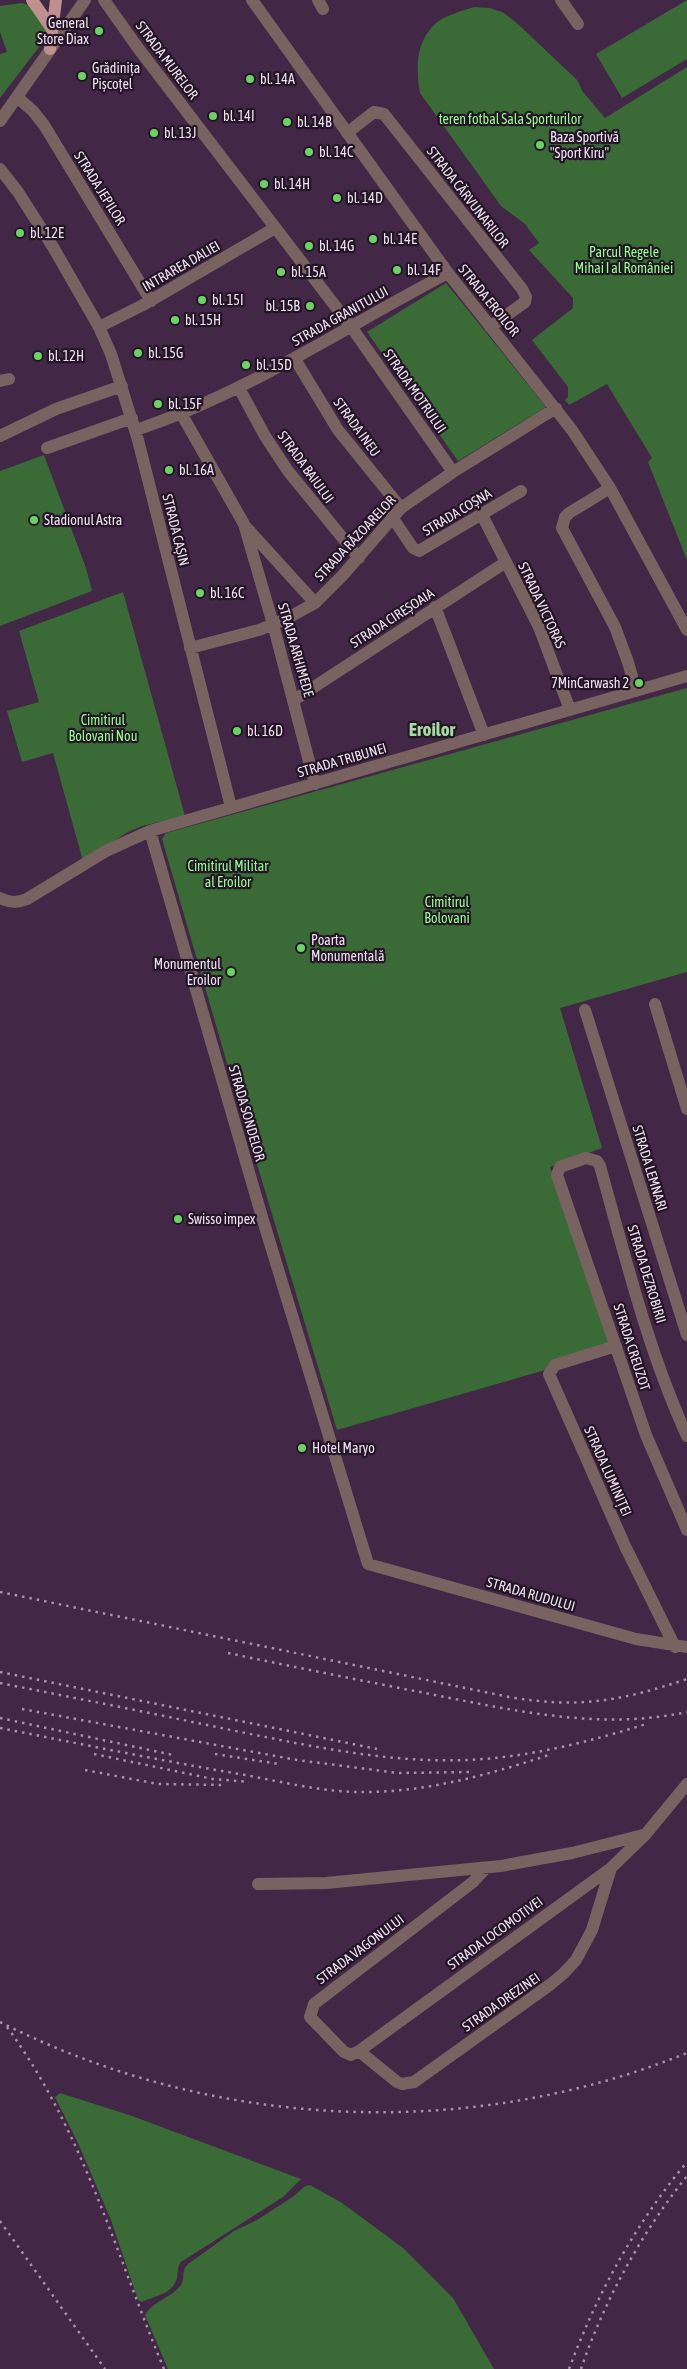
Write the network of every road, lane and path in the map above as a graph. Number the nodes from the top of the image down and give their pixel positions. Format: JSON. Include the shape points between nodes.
{"nodes":[{"id":1,"x":32,"y":0,"type":"edge"},
{"id":2,"x":56,"y":0,"type":"edge"},
{"id":3,"x":105,"y":0,"type":"edge"},
{"id":4,"x":252,"y":0,"type":"edge"},
{"id":5,"x":562,"y":0,"type":"edge"},
{"id":6,"x":83,"y":3,"type":"edge"},
{"id":7,"x":578,"y":24,"type":"dead end"},
{"id":8,"x":52,"y":28,"type":"junction"},
{"id":9,"x":50,"y":49,"type":"junction"},
{"id":10,"x":18,"y":97,"type":"junction"},
{"id":11,"x":2,"y":116,"type":"edge"},
{"id":12,"x":347,"y":132,"type":"junction"},
{"id":13,"x":0,"y":169,"type":"edge"},
{"id":14,"x":275,"y":228,"type":"junction"},
{"id":15,"x":448,"y":273,"type":"junction"},
{"id":16,"x":151,"y":301,"type":"junction"},
{"id":17,"x":99,"y":327,"type":"junction"},
{"id":18,"x":490,"y":327,"type":"junction"},
{"id":19,"x":352,"y":328,"type":"junction"},
{"id":20,"x":295,"y":359,"type":"junction"},
{"id":21,"x":122,"y":386,"type":"junction"},
{"id":22,"x":239,"y":388,"type":"junction"},
{"id":23,"x":556,"y":408,"type":"junction"},
{"id":24,"x":182,"y":415,"type":"junction"},
{"id":25,"x":134,"y":424,"type":"junction"},
{"id":26,"x":0,"y":436,"type":"edge"},
{"id":27,"x":47,"y":448,"type":"dead end"},
{"id":28,"x":453,"y":472,"type":"junction"},
{"id":29,"x":610,"y":488,"type":"junction"},
{"id":30,"x":521,"y":491,"type":"dead end"},
{"id":31,"x":401,"y":508,"type":"junction"},
{"id":32,"x":482,"y":515,"type":"junction"},
{"id":33,"x":392,"y":517,"type":"junction"},
{"id":34,"x":244,"y":524,"type":"junction"},
{"id":35,"x":359,"y":558,"type":"junction"},
{"id":36,"x":506,"y":562,"type":"junction"},
{"id":37,"x":314,"y":602,"type":"junction"},
{"id":38,"x":435,"y":607,"type":"junction"},
{"id":39,"x":274,"y":624,"type":"junction"},
{"id":40,"x":687,"y":630,"type":"edge"},
{"id":41,"x":190,"y":648,"type":"junction"},
{"id":42,"x":687,"y":676,"type":"edge"},
{"id":43,"x":636,"y":691,"type":"junction"},
{"id":44,"x":294,"y":700,"type":"junction"},
{"id":45,"x":570,"y":710,"type":"junction"},
{"id":46,"x":484,"y":735,"type":"junction"},
{"id":47,"x":316,"y":784,"type":"junction"},
{"id":48,"x":231,"y":807,"type":"junction"},
{"id":49,"x":150,"y":831,"type":"junction"},
{"id":50,"x":0,"y":898,"type":"edge"},
{"id":51,"x":655,"y":1004,"type":"dead end"},
{"id":52,"x":584,"y":1010,"type":"dead end"},
{"id":53,"x":687,"y":1109,"type":"edge"},
{"id":54,"x":558,"y":1171,"type":"joint"},
{"id":55,"x":687,"y":1334,"type":"edge"},
{"id":56,"x":616,"y":1346,"type":"junction"},
{"id":57,"x":687,"y":1436,"type":"edge"},
{"id":58,"x":687,"y":1530,"type":"edge"},
{"id":59,"x":368,"y":1564,"type":"joint"},
{"id":60,"x":681,"y":1647,"type":"edge"},
{"id":61,"x":687,"y":1784,"type":"edge"},
{"id":62,"x":645,"y":1835,"type":"junction"},
{"id":63,"x":486,"y":1868,"type":"junction"},
{"id":64,"x":611,"y":1868,"type":"junction"},
{"id":65,"x":258,"y":1884,"type":"dead end"},
{"id":66,"x":358,"y":2051,"type":"junction"}],
"edges":[{"from":1,"to":8,"type":"main road"},
{"from":2,"to":8,"type":"main road"},
{"from":3,"to":6,"type":"street"},
{"from":3,"to":14,"type":"street","name":"STRADA MURELOR"},
{"from":4,"to":12,"type":"street","name":"STRADA EROILOR"},
{"from":5,"to":7,"type":"street"},
{"from":6,"to":9,"type":"street"},
{"from":8,"to":9,"type":"main road"},
{"from":9,"to":10,"type":"street"},
{"from":10,"to":11,"type":"street"},
{"from":10,"to":16,"type":"street","name":"STRADA JEPILOR","via":[[44,125]]},
{"from":12,"to":15,"type":"street","name":"STRADA EROILOR"},
{"from":12,"to":18,"type":"street","name":"STRADA CĂRVUNARILOR","via":[[370,114],[384,114],[522,289],[525,302]]},
{"from":13,"to":17,"type":"street","name":"STRADA CAȘIN","via":[[53,247]]},
{"from":14,"to":16,"type":"street","name":"INTRAREA DALIEI"},
{"from":14,"to":19,"type":"street","name":"STRADA MURELOR"},
{"from":15,"to":18,"type":"street","name":"STRADA EROILOR"},
{"from":15,"to":19,"type":"street","name":"STRADA GRANITULUI"},
{"from":16,"to":17,"type":"street","name":"INTRAREA DALIEI"},
{"from":17,"to":21,"type":"street","name":"STRADA CAȘIN"},
{"from":18,"to":23,"type":"street","name":"STRADA EROILOR"},
{"from":19,"to":20,"type":"street","name":"STRADA GRANITULUI"},
{"from":19,"to":28,"type":"street","name":"STRADA MOTRULUI"},
{"from":20,"to":22,"type":"street","name":"STRADA GRANITULUI"},
{"from":20,"to":31,"type":"street","name":"STRADA INEU","via":[[338,430]]},
{"from":21,"to":25,"type":"street","name":"STRADA CAȘIN"},
{"from":21,"to":26,"type":"street","via":[[56,409]]},
{"from":22,"to":24,"type":"street","name":"STRADA GRANITULUI"},
{"from":22,"to":35,"type":"street","name":"STRADA BAIULUI","via":[[288,471]]},
{"from":23,"to":28,"type":"street","name":"STRADA RĂZOARELOR"},
{"from":23,"to":29,"type":"street","name":"STRADA EROILOR"},
{"from":24,"to":25,"type":"street","name":"STRADA GRANITULUI"},
{"from":24,"to":34,"type":"street","name":"STRADA ARHIMEDE"},
{"from":25,"to":27,"type":"street","name":"STRADA GRANITULUI"},
{"from":25,"to":41,"type":"street","name":"STRADA CAȘIN"},
{"from":28,"to":31,"type":"street","name":"STRADA RĂZOARELOR"},
{"from":29,"to":40,"type":"street","name":"STRADA EROILOR"},
{"from":29,"to":43,"type":"street","via":[[569,513],[562,528],[615,627]]},
{"from":30,"to":32,"type":"street","name":"STRADA COȘNA"},
{"from":31,"to":33,"type":"street","name":"STRADA RĂZOARELOR"},
{"from":32,"to":33,"type":"street","name":"STRADA COȘNA","via":[[419,551],[413,548]]},
{"from":32,"to":36,"type":"street","name":"STRADA VICTORAS"},
{"from":33,"to":35,"type":"street","name":"STRADA RĂZOARELOR"},
{"from":34,"to":37,"type":"street","name":"STRADA ARHIMEDE"},
{"from":34,"to":39,"type":"street","name":"STRADA ARHIMEDE"},
{"from":35,"to":37,"type":"street","name":"STRADA RĂZOARELOR"},
{"from":36,"to":38,"type":"street","name":"STRADA CIREȘOAIA"},
{"from":36,"to":45,"type":"street","name":"STRADA VICTORAS","via":[[539,627]]},
{"from":37,"to":39,"type":"street","name":"STRADA RĂZOARELOR"},
{"from":38,"to":44,"type":"street","name":"STRADA CIREȘOAIA"},
{"from":38,"to":46,"type":"street"},
{"from":39,"to":41,"type":"street","name":"STRADA RĂZOARELOR"},
{"from":39,"to":44,"type":"street","name":"STRADA ARHIMEDE"},
{"from":41,"to":48,"type":"street","name":"STRADA CAȘIN"},
{"from":42,"to":43,"type":"street","name":"STRADA TRIBUNEI"},
{"from":43,"to":45,"type":"street","name":"STRADA TRIBUNEI"},
{"from":44,"to":47,"type":"street","name":"STRADA ARHIMEDE"},
{"from":45,"to":46,"type":"street","name":"STRADA TRIBUNEI"},
{"from":46,"to":47,"type":"street","name":"STRADA TRIBUNEI"},
{"from":47,"to":48,"type":"street","name":"STRADA TRIBUNEI"},
{"from":48,"to":49,"type":"street","name":"STRADA TRIBUNEI"},
{"from":49,"to":50,"type":"street","via":[[106,852],[27,899],[7,902]]},
{"from":49,"to":59,"type":"street","name":"STRADA SONDELOR","via":[[262,1217]]},
{"from":51,"to":53,"type":"street"},
{"from":52,"to":55,"type":"street","name":"STRADA LEMNARI"},
{"from":54,"to":56,"type":"street","name":"STRADA CREUZOT"},
{"from":54,"to":57,"type":"street","name":"STRADA DEZROBIRII","via":[[560,1167],[586,1158],[597,1161],[600,1166],[644,1318]]},
{"from":56,"to":58,"type":"street","name":"STRADA CREUZOT","via":[[646,1435]]},
{"from":56,"to":60,"type":"street","name":"STRADA LUMINIȚEI","via":[[554,1365],[550,1374],[625,1546]]},
{"from":59,"to":60,"type":"street","name":"STRADA RUDULUI","via":[[642,1640]]},
{"from":61,"to":62,"type":"street","name":"STRADA LOCOMOTIVEI"},
{"from":62,"to":63,"type":"street","via":[[558,1856]]},
{"from":62,"to":64,"type":"street","name":"STRADA LOCOMOTIVEI"},
{"from":63,"to":65,"type":"street","via":[[326,1882]]},
{"from":63,"to":66,"type":"street","name":"STRADA VAGONULUI","via":[[473,1882],[314,2004],[310,2012],[313,2022],[347,2054]]},
{"from":64,"to":66,"type":"street","name":"STRADA LOCOMOTIVEI"},
{"from":64,"to":66,"type":"street","name":"STRADA DREZINEI","via":[[599,1910],[584,1945],[576,1960],[552,1984],[414,2082],[397,2082]]}]}
